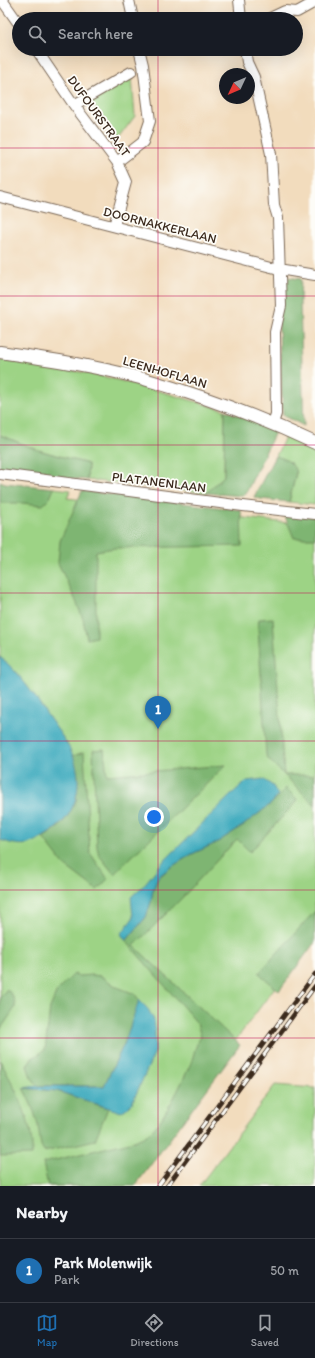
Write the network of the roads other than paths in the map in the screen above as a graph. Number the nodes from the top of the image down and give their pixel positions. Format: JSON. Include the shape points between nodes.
{"nodes":[{"id":1,"x":2,"y":0,"type":"edge"},
{"id":2,"x":129,"y":0,"type":"edge"},
{"id":3,"x":239,"y":0,"type":"edge"},
{"id":4,"x":315,"y":2,"type":"edge"},
{"id":5,"x":132,"y":12,"type":"edge"},
{"id":6,"x":240,"y":12,"type":"edge"},
{"id":7,"x":283,"y":12,"type":"edge"},
{"id":8,"x":297,"y":12,"type":"edge"},
{"id":9,"x":297,"y":12,"type":"edge"},
{"id":10,"x":12,"y":14,"type":"edge"},
{"id":11,"x":41,"y":56,"type":"edge"},
{"id":12,"x":140,"y":56,"type":"edge"},
{"id":13,"x":246,"y":56,"type":"edge"},
{"id":14,"x":131,"y":72,"type":"dead end"},
{"id":15,"x":74,"y":105,"type":"junction"},
{"id":16,"x":117,"y":162,"type":"junction"},
{"id":17,"x":0,"y":197,"type":"edge"},
{"id":18,"x":114,"y":226,"type":"junction"},
{"id":19,"x":279,"y":269,"type":"junction"},
{"id":20,"x":315,"y":275,"type":"edge"},
{"id":21,"x":0,"y":352,"type":"edge"},
{"id":22,"x":273,"y":423,"type":"junction"},
{"id":23,"x":315,"y":443,"type":"edge"},
{"id":24,"x":0,"y":474,"type":"edge"},
{"id":25,"x":315,"y":514,"type":"edge"}],
"edges":[{"from":1,"to":10,"type":"street"},
{"from":2,"to":5,"type":"street"},
{"from":3,"to":6,"type":"street"},
{"from":4,"to":8,"type":"street"},
{"from":7,"to":9,"type":"street"},
{"from":11,"to":15,"type":"street","name":"DUFOURSTRAAT"},
{"from":12,"to":16,"type":"street","via":[[150,121],[143,142]]},
{"from":13,"to":19,"type":"street","via":[[254,77],[271,154],[274,205],[278,218]]},
{"from":14,"to":15,"type":"street"},
{"from":15,"to":16,"type":"street","name":"DUFOURSTRAAT"},
{"from":16,"to":18,"type":"street","name":"DUFOURSTRAAT","via":[[126,182]]},
{"from":17,"to":18,"type":"street","name":"DOORNAKKERLAAN"},
{"from":18,"to":19,"type":"street","name":"DOORNAKKERLAAN"},
{"from":19,"to":20,"type":"street","name":"DOORNAKKERLAAN"},
{"from":19,"to":22,"type":"street","via":[[281,306],[275,332],[276,414]]},
{"from":21,"to":22,"type":"street","name":"LEENHOFLAAN","via":[[69,362],[143,379]]},
{"from":22,"to":23,"type":"street","name":"LEENHOFLAAN"},
{"from":24,"to":25,"type":"street","name":"PLATANENLAAN"}]}
